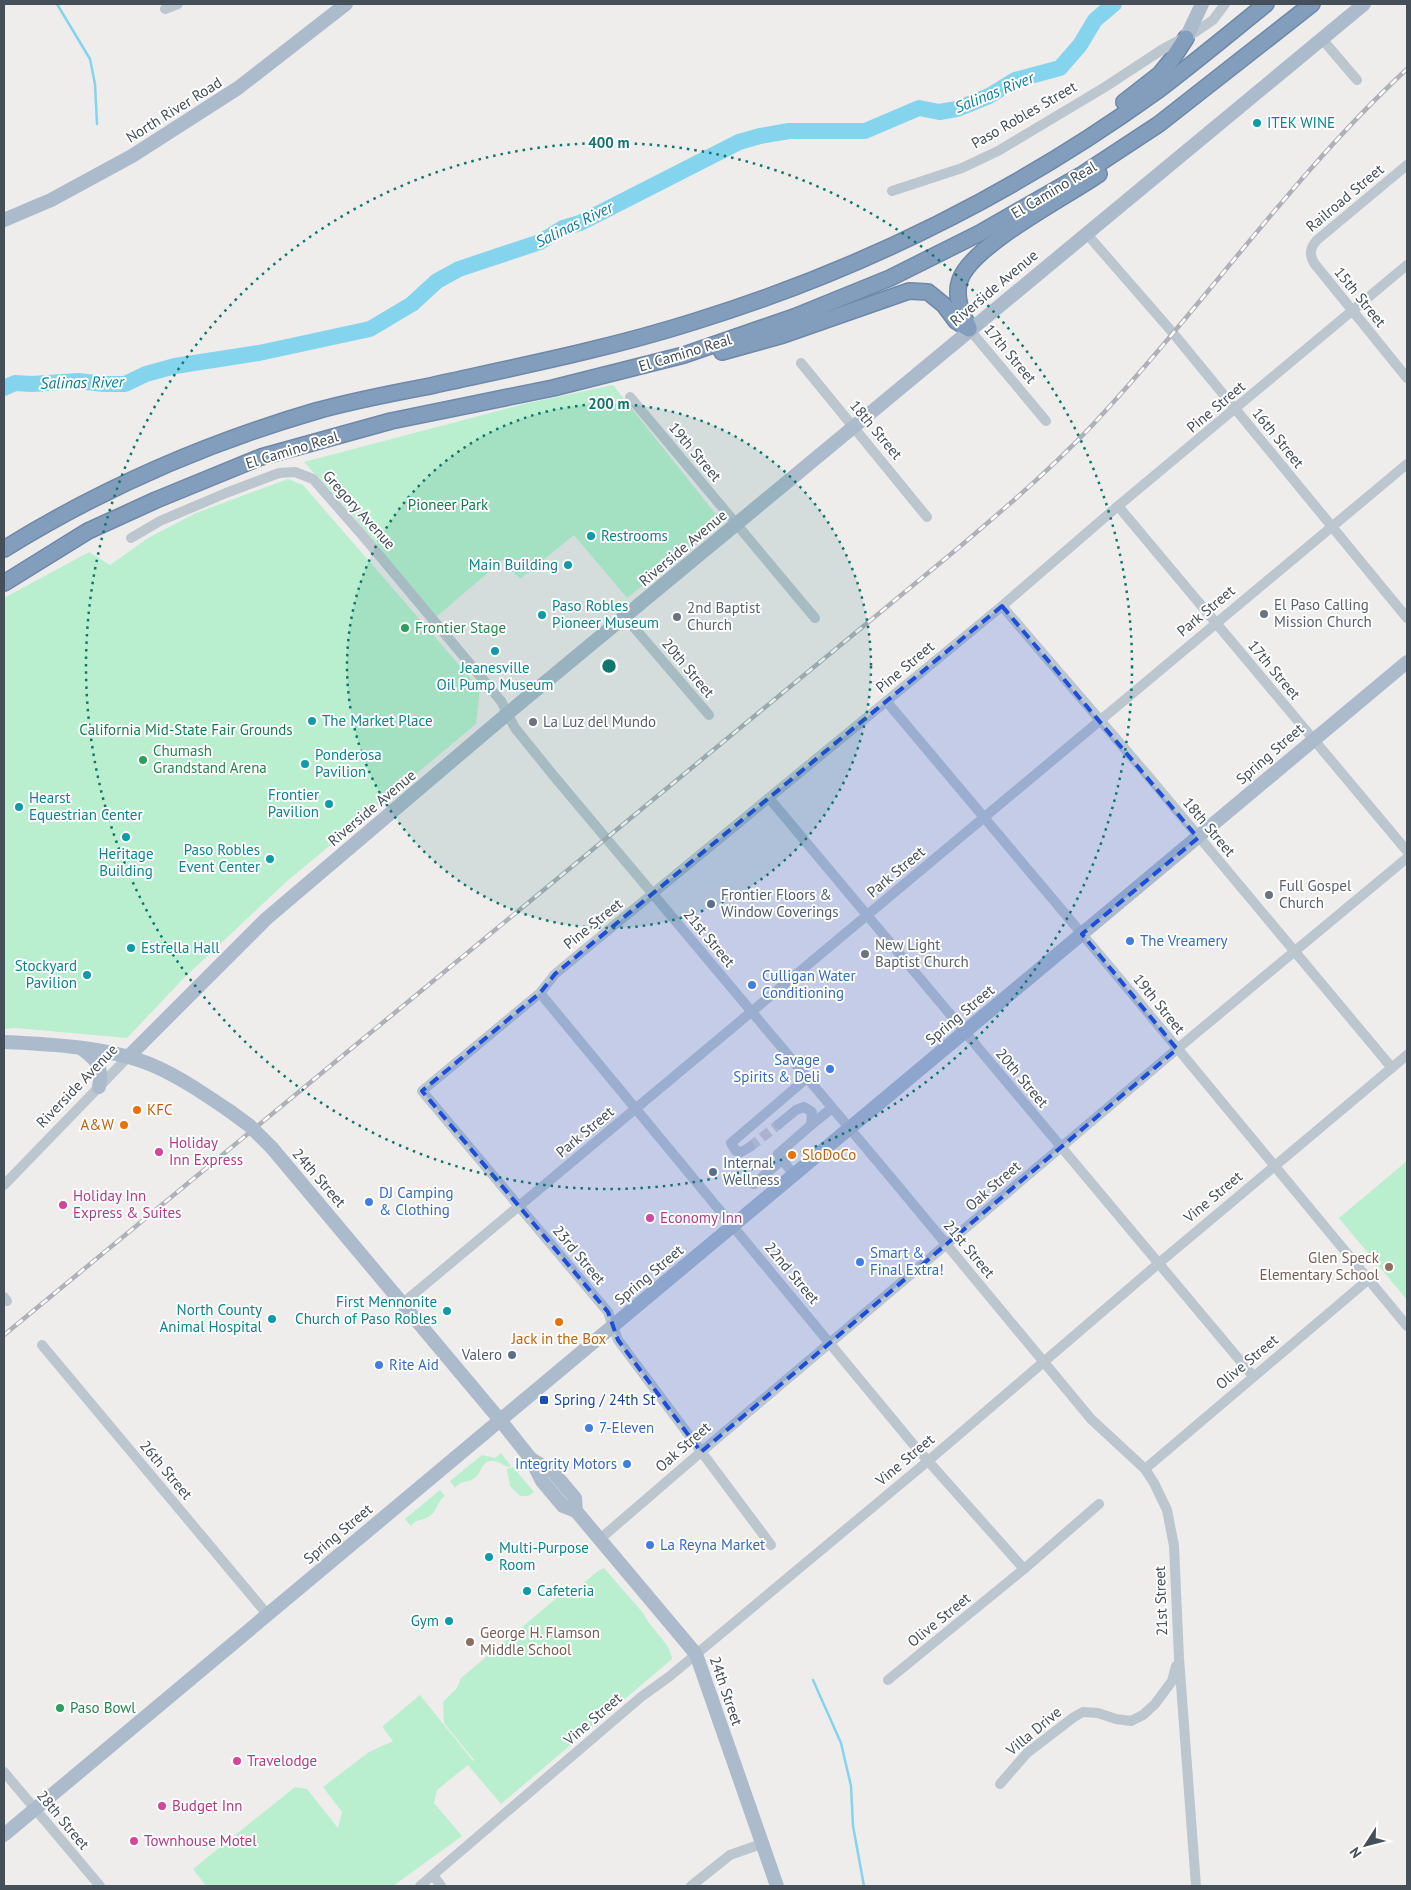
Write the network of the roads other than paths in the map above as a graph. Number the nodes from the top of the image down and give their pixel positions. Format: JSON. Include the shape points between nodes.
{"nodes":[{"id":1,"x":178,"y":4,"type":"edge"},
{"id":2,"x":346,"y":4,"type":"edge"},
{"id":3,"x":1225,"y":4,"type":"edge"},
{"id":4,"x":1266,"y":4,"type":"edge"},
{"id":5,"x":1312,"y":4,"type":"edge"},
{"id":6,"x":1364,"y":4,"type":"edge"},
{"id":7,"x":1201,"y":5,"type":"edge"},
{"id":8,"x":165,"y":9,"type":"dead end"},
{"id":9,"x":1186,"y":38,"type":"junction"},
{"id":10,"x":1322,"y":38,"type":"junction"},
{"id":11,"x":1163,"y":49,"type":"junction"},
{"id":12,"x":1357,"y":80,"type":"dead end"},
{"id":13,"x":1159,"y":124,"type":"junction"},
{"id":14,"x":1407,"y":165,"type":"edge"},
{"id":15,"x":1043,"y":166,"type":"junction"},
{"id":16,"x":892,"y":191,"type":"dead end"},
{"id":17,"x":4,"y":220,"type":"edge"},
{"id":18,"x":1086,"y":233,"type":"junction"},
{"id":19,"x":1310,"y":257,"type":"joint"},
{"id":20,"x":1407,"y":265,"type":"edge"},
{"id":21,"x":1352,"y":311,"type":"junction"},
{"id":22,"x":969,"y":329,"type":"junction"},
{"id":23,"x":800,"y":363,"type":"dead end"},
{"id":24,"x":1407,"y":378,"type":"edge"},
{"id":25,"x":553,"y":388,"type":"junction"},
{"id":26,"x":630,"y":397,"type":"dead end"},
{"id":27,"x":1236,"y":410,"type":"junction"},
{"id":28,"x":1046,"y":420,"type":"dead end"},
{"id":29,"x":854,"y":427,"type":"junction"},
{"id":30,"x":1407,"y":464,"type":"edge"},
{"id":31,"x":1118,"y":506,"type":"junction"},
{"id":32,"x":927,"y":517,"type":"dead end"},
{"id":33,"x":736,"y":525,"type":"junction"},
{"id":34,"x":1331,"y":526,"type":"junction"},
{"id":35,"x":131,"y":538,"type":"dead end"},
{"id":36,"x":4,"y":549,"type":"edge"},
{"id":37,"x":4,"y":583,"type":"edge"},
{"id":38,"x":1002,"y":606,"type":"junction"},
{"id":39,"x":625,"y":617,"type":"junction"},
{"id":40,"x":815,"y":618,"type":"dead end"},
{"id":41,"x":1407,"y":618,"type":"edge"},
{"id":42,"x":1215,"y":623,"type":"junction"},
{"id":43,"x":1407,"y":662,"type":"edge"},
{"id":44,"x":887,"y":702,"type":"junction"},
{"id":45,"x":506,"y":714,"type":"junction"},
{"id":46,"x":709,"y":715,"type":"dead end"},
{"id":47,"x":1100,"y":720,"type":"junction"},
{"id":48,"x":1312,"y":739,"type":"junction"},
{"id":49,"x":769,"y":798,"type":"junction"},
{"id":50,"x":984,"y":817,"type":"junction"},
{"id":51,"x":1198,"y":838,"type":"junction"},
{"id":52,"x":1407,"y":851,"type":"edge"},
{"id":53,"x":1407,"y":858,"type":"edge"},
{"id":54,"x":653,"y":894,"type":"junction"},
{"id":55,"x":868,"y":916,"type":"junction"},
{"id":56,"x":1082,"y":934,"type":"junction"},
{"id":57,"x":1294,"y":952,"type":"junction"},
{"id":58,"x":540,"y":993,"type":"junction"},
{"id":59,"x":751,"y":1012,"type":"junction"},
{"id":60,"x":964,"y":1032,"type":"junction"},
{"id":61,"x":4,"y":1042,"type":"edge"},
{"id":62,"x":81,"y":1049,"type":"junction"},
{"id":63,"x":1177,"y":1049,"type":"junction"},
{"id":64,"x":1407,"y":1055,"type":"edge"},
{"id":65,"x":128,"y":1056,"type":"junction"},
{"id":66,"x":1392,"y":1068,"type":"junction"},
{"id":67,"x":807,"y":1078,"type":"junction"},
{"id":68,"x":98,"y":1087,"type":"junction"},
{"id":69,"x":422,"y":1091,"type":"joint"},
{"id":70,"x":832,"y":1108,"type":"junction"},
{"id":71,"x":635,"y":1109,"type":"junction"},
{"id":72,"x":779,"y":1124,"type":"tunnel mouth"},
{"id":73,"x":811,"y":1125,"type":"junction"},
{"id":74,"x":849,"y":1129,"type":"junction"},
{"id":75,"x":750,"y":1147,"type":"dead end"},
{"id":76,"x":1061,"y":1148,"type":"junction"},
{"id":77,"x":782,"y":1160,"type":"junction"},
{"id":78,"x":1274,"y":1166,"type":"junction"},
{"id":79,"x":794,"y":1175,"type":"junction"},
{"id":80,"x":754,"y":1184,"type":"dead end"},
{"id":81,"x":4,"y":1185,"type":"edge"},
{"id":82,"x":519,"y":1207,"type":"junction"},
{"id":83,"x":733,"y":1226,"type":"junction"},
{"id":84,"x":947,"y":1246,"type":"junction"},
{"id":85,"x":1158,"y":1262,"type":"junction"},
{"id":86,"x":1369,"y":1279,"type":"junction"},
{"id":87,"x":403,"y":1303,"type":"junction"},
{"id":88,"x":614,"y":1326,"type":"junction"},
{"id":89,"x":1407,"y":1326,"type":"edge"},
{"id":90,"x":830,"y":1342,"type":"junction"},
{"id":91,"x":42,"y":1345,"type":"dead end"},
{"id":92,"x":1043,"y":1362,"type":"junction"},
{"id":93,"x":1253,"y":1376,"type":"junction"},
{"id":94,"x":500,"y":1420,"type":"junction"},
{"id":95,"x":701,"y":1452,"type":"junction"},
{"id":96,"x":928,"y":1461,"type":"junction"},
{"id":97,"x":1145,"y":1469,"type":"junction"},
{"id":98,"x":1099,"y":1504,"type":"dead end"},
{"id":99,"x":600,"y":1540,"type":"junction"},
{"id":100,"x":771,"y":1545,"type":"dead end"},
{"id":101,"x":1024,"y":1569,"type":"junction"},
{"id":102,"x":267,"y":1614,"type":"junction"},
{"id":103,"x":696,"y":1654,"type":"junction"},
{"id":104,"x":1179,"y":1658,"type":"junction"},
{"id":105,"x":888,"y":1680,"type":"dead end"},
{"id":106,"x":4,"y":1772,"type":"edge"},
{"id":107,"x":1000,"y":1784,"type":"dead end"},
{"id":108,"x":35,"y":1809,"type":"junction"},
{"id":109,"x":4,"y":1835,"type":"edge"},
{"id":110,"x":761,"y":1844,"type":"junction"},
{"id":111,"x":433,"y":1875,"type":"junction"},
{"id":112,"x":100,"y":1886,"type":"edge"},
{"id":113,"x":420,"y":1886,"type":"edge"},
{"id":114,"x":441,"y":1886,"type":"edge"},
{"id":115,"x":690,"y":1886,"type":"edge"},
{"id":116,"x":777,"y":1886,"type":"edge"},
{"id":117,"x":1196,"y":1886,"type":"edge"}],
"edges":[{"from":1,"to":8,"type":"street"},
{"from":2,"to":17,"type":"main road","name":"North River Road","via":[[238,88],[132,156],[51,200]]},
{"from":3,"to":9,"type":"street","name":"Paso Robles Street","via":[[1213,20]]},
{"from":4,"to":15,"type":"highway","name":"El Camino Real","via":[[1154,92]]},
{"from":5,"to":13,"type":"highway","name":"El Camino Real"},
{"from":6,"to":10,"type":"main road","name":"Riverside Avenue"},
{"from":7,"to":9,"type":"main road","name":"Paso Robles Street"},
{"from":7,"to":11,"type":"street","name":"Paso Robles Street","via":[[1182,33]]},
{"from":9,"to":11,"type":"street","name":"Paso Robles Street"},
{"from":9,"to":15,"type":"highway","via":[[1160,74],[1068,142]]},
{"from":10,"to":12,"type":"street"},
{"from":10,"to":18,"type":"main road","name":"Riverside Avenue"},
{"from":11,"to":16,"type":"street","name":"Paso Robles Street","via":[[998,151],[962,168]]},
{"from":13,"to":22,"type":"highway","via":[[1130,153],[1009,232],[970,263],[958,292]]},
{"from":13,"to":25,"type":"highway","name":"El Camino Real","via":[[1050,194],[890,278],[711,346]]},
{"from":14,"to":19,"type":"street","name":"Railroad Street","via":[[1317,240],[1312,245]]},
{"from":15,"to":36,"type":"highway","name":"El Camino Real","via":[[930,229],[844,268],[745,305],[586,352],[357,401],[225,441],[155,468]]},
{"from":18,"to":22,"type":"main road","name":"Riverside Avenue"},
{"from":18,"to":27,"type":"street","name":"16th Street"},
{"from":19,"to":21,"type":"street","name":"15th Street"},
{"from":20,"to":21,"type":"street","name":"Pine Street"},
{"from":21,"to":24,"type":"street","name":"15th Street"},
{"from":21,"to":27,"type":"street","name":"Pine Street"},
{"from":22,"to":25,"type":"highway","via":[[956,322],[944,305],[928,292],[909,291],[783,335],[680,364],[570,391]]},
{"from":22,"to":28,"type":"street","name":"17th Street"},
{"from":22,"to":29,"type":"main road","name":"Riverside Avenue"},
{"from":23,"to":29,"type":"street","name":"18th Street"},
{"from":25,"to":37,"type":"highway","name":"El Camino Real","via":[[391,421],[261,457],[88,532]]},
{"from":26,"to":33,"type":"street","name":"19th Street"},
{"from":27,"to":31,"type":"street","name":"Pine Street"},
{"from":27,"to":34,"type":"street","name":"16th Street"},
{"from":29,"to":32,"type":"street","name":"18th Street"},
{"from":29,"to":33,"type":"main road","name":"Riverside Avenue"},
{"from":30,"to":34,"type":"street","name":"Park Street"},
{"from":31,"to":38,"type":"street","name":"Pine Street"},
{"from":31,"to":42,"type":"street","name":"17th Street"},
{"from":33,"to":39,"type":"main road","name":"Riverside Avenue"},
{"from":33,"to":40,"type":"street","name":"19th Street"},
{"from":34,"to":41,"type":"street","name":"16th Street"},
{"from":34,"to":42,"type":"street","name":"Park Street"},
{"from":35,"to":45,"type":"street","name":"Gregory Avenue","via":[[168,518],[279,473],[295,472],[313,479],[501,701]]},
{"from":38,"to":44,"type":"street","name":"Pine Street"},
{"from":38,"to":47,"type":"street","name":"18th Street"},
{"from":39,"to":45,"type":"main road","name":"Riverside Avenue"},
{"from":39,"to":46,"type":"street","name":"20th Street"},
{"from":42,"to":47,"type":"street","name":"Park Street"},
{"from":42,"to":48,"type":"street","name":"17th Street"},
{"from":43,"to":48,"type":"main road","name":"Spring Street"},
{"from":44,"to":49,"type":"street","name":"Pine Street"},
{"from":44,"to":50,"type":"street","name":"19th Street"},
{"from":45,"to":54,"type":"street","name":"21st Street"},
{"from":45,"to":65,"type":"main road","name":"Riverside Avenue","via":[[266,920]]},
{"from":47,"to":50,"type":"street","name":"Park Street"},
{"from":47,"to":51,"type":"street","name":"18th Street"},
{"from":48,"to":51,"type":"main road","name":"Spring Street"},
{"from":48,"to":52,"type":"street","name":"17th Street"},
{"from":49,"to":54,"type":"street","name":"Pine Street"},
{"from":49,"to":55,"type":"street","name":"20th Street"},
{"from":50,"to":55,"type":"street","name":"Park Street"},
{"from":50,"to":56,"type":"street","name":"19th Street"},
{"from":51,"to":56,"type":"main road","name":"Spring Street"},
{"from":51,"to":57,"type":"street","name":"18th Street"},
{"from":53,"to":57,"type":"street","name":"Oak Street"},
{"from":54,"to":58,"type":"street","name":"Pine Street","via":[[555,974]]},
{"from":54,"to":59,"type":"street","name":"21st Street"},
{"from":55,"to":59,"type":"street","name":"Park Street"},
{"from":55,"to":60,"type":"street","name":"20th Street"},
{"from":56,"to":60,"type":"main road","name":"Spring Street"},
{"from":56,"to":63,"type":"street","name":"19th Street"},
{"from":57,"to":63,"type":"street","name":"Oak Street"},
{"from":57,"to":66,"type":"street","name":"18th Street"},
{"from":58,"to":69,"type":"street","name":"Pine Street"},
{"from":58,"to":71,"type":"street","name":"22nd Street"},
{"from":59,"to":67,"type":"street","name":"21st Street"},
{"from":59,"to":71,"type":"street","name":"Park Street"},
{"from":60,"to":74,"type":"main road","name":"Spring Street"},
{"from":60,"to":76,"type":"street","name":"20th Street"},
{"from":61,"to":62,"type":"main road","name":"24th Street"},
{"from":62,"to":65,"type":"main road","name":"24th Street"},
{"from":62,"to":68,"type":"main road","via":[[99,1065]]},
{"from":63,"to":76,"type":"street","name":"Oak Street"},
{"from":63,"to":78,"type":"street","name":"19th Street"},
{"from":64,"to":66,"type":"street","name":"Vine Street"},
{"from":65,"to":68,"type":"street","name":"Riverside Avenue"},
{"from":65,"to":87,"type":"main road","name":"24th Street","bridge":true,"via":[[174,1076],[250,1126]]},
{"from":66,"to":78,"type":"street","name":"Vine Street"},
{"from":67,"to":70,"type":"street","name":"21st Street"},
{"from":67,"to":75,"type":"street","via":[[731,1143],[736,1151],[742,1152]]},
{"from":68,"to":81,"type":"street","name":"Riverside Avenue"},
{"from":69,"to":82,"type":"street","name":"23rd Street"},
{"from":70,"to":73,"type":"street"},
{"from":70,"to":74,"type":"street","name":"21st Street"},
{"from":71,"to":82,"type":"street","name":"Park Street"},
{"from":71,"to":83,"type":"street","name":"22nd Street"},
{"from":72,"to":73,"type":"street","via":[[804,1107],[812,1112]]},
{"from":73,"to":77,"type":"street","via":[[778,1154]]},
{"from":74,"to":79,"type":"main road","name":"Spring Street"},
{"from":74,"to":84,"type":"street","name":"21st Street"},
{"from":76,"to":84,"type":"street","name":"Oak Street"},
{"from":76,"to":85,"type":"street","name":"20th Street"},
{"from":77,"to":79,"type":"street"},
{"from":77,"to":80,"type":"street"},
{"from":78,"to":85,"type":"street","name":"Vine Street"},
{"from":78,"to":86,"type":"street","name":"19th Street"},
{"from":79,"to":83,"type":"main road","name":"Spring Street"},
{"from":82,"to":87,"type":"street","name":"Park Street"},
{"from":82,"to":88,"type":"street","name":"23rd Street","via":[[608,1312]]},
{"from":83,"to":88,"type":"main road","name":"Spring Street"},
{"from":83,"to":90,"type":"street","name":"22nd Street"},
{"from":84,"to":90,"type":"street","name":"Oak Street"},
{"from":84,"to":92,"type":"street","name":"21st Street"},
{"from":85,"to":92,"type":"street","name":"Vine Street"},
{"from":85,"to":93,"type":"street","name":"20th Street"},
{"from":86,"to":89,"type":"street","name":"19th Street"},
{"from":86,"to":93,"type":"street","name":"Olive Street"},
{"from":87,"to":94,"type":"main road","name":"24th Street"},
{"from":88,"to":94,"type":"main road","name":"Spring Street"},
{"from":88,"to":95,"type":"street","name":"23rd Street","via":[[618,1340]]},
{"from":90,"to":95,"type":"street","name":"Oak Street"},
{"from":90,"to":96,"type":"street","name":"22nd Street"},
{"from":91,"to":102,"type":"street","name":"26th Street"},
{"from":92,"to":96,"type":"street","name":"Vine Street"},
{"from":92,"to":97,"type":"street","name":"21st Street","via":[[1091,1419]]},
{"from":93,"to":97,"type":"street","name":"Olive Street"},
{"from":94,"to":99,"type":"main road","name":"24th Street","via":[[531,1459],[553,1472],[575,1498],[576,1511]]},
{"from":94,"to":102,"type":"main road","name":"Spring Street"},
{"from":95,"to":99,"type":"street","name":"Oak Street"},
{"from":95,"to":100,"type":"street","name":"23rd Street"},
{"from":96,"to":101,"type":"street","name":"22nd Street"},
{"from":96,"to":103,"type":"street","name":"Vine Street"},
{"from":97,"to":104,"type":"street","name":"21st Street","via":[[1161,1496],[1171,1528]]},
{"from":98,"to":101,"type":"street","name":"Olive Street"},
{"from":99,"to":103,"type":"main road","name":"24th Street"},
{"from":101,"to":105,"type":"street","name":"Olive Street"},
{"from":102,"to":108,"type":"main road","name":"Spring Street"},
{"from":103,"to":110,"type":"main road","name":"24th Street"},
{"from":103,"to":111,"type":"street","name":"Vine Street"},
{"from":104,"to":107,"type":"street","name":"Villa Drive","via":[[1172,1681],[1143,1715],[1131,1721],[1083,1712],[1027,1753]]},
{"from":104,"to":117,"type":"street","name":"21st Street"},
{"from":106,"to":108,"type":"street","name":"28th Street"},
{"from":108,"to":109,"type":"main road","name":"Spring Street"},
{"from":108,"to":112,"type":"street","name":"28th Street"},
{"from":110,"to":115,"type":"street","via":[[730,1855]]},
{"from":110,"to":116,"type":"main road","name":"24th Street"},
{"from":111,"to":113,"type":"street","name":"Vine Street"},
{"from":111,"to":114,"type":"street"}]}
